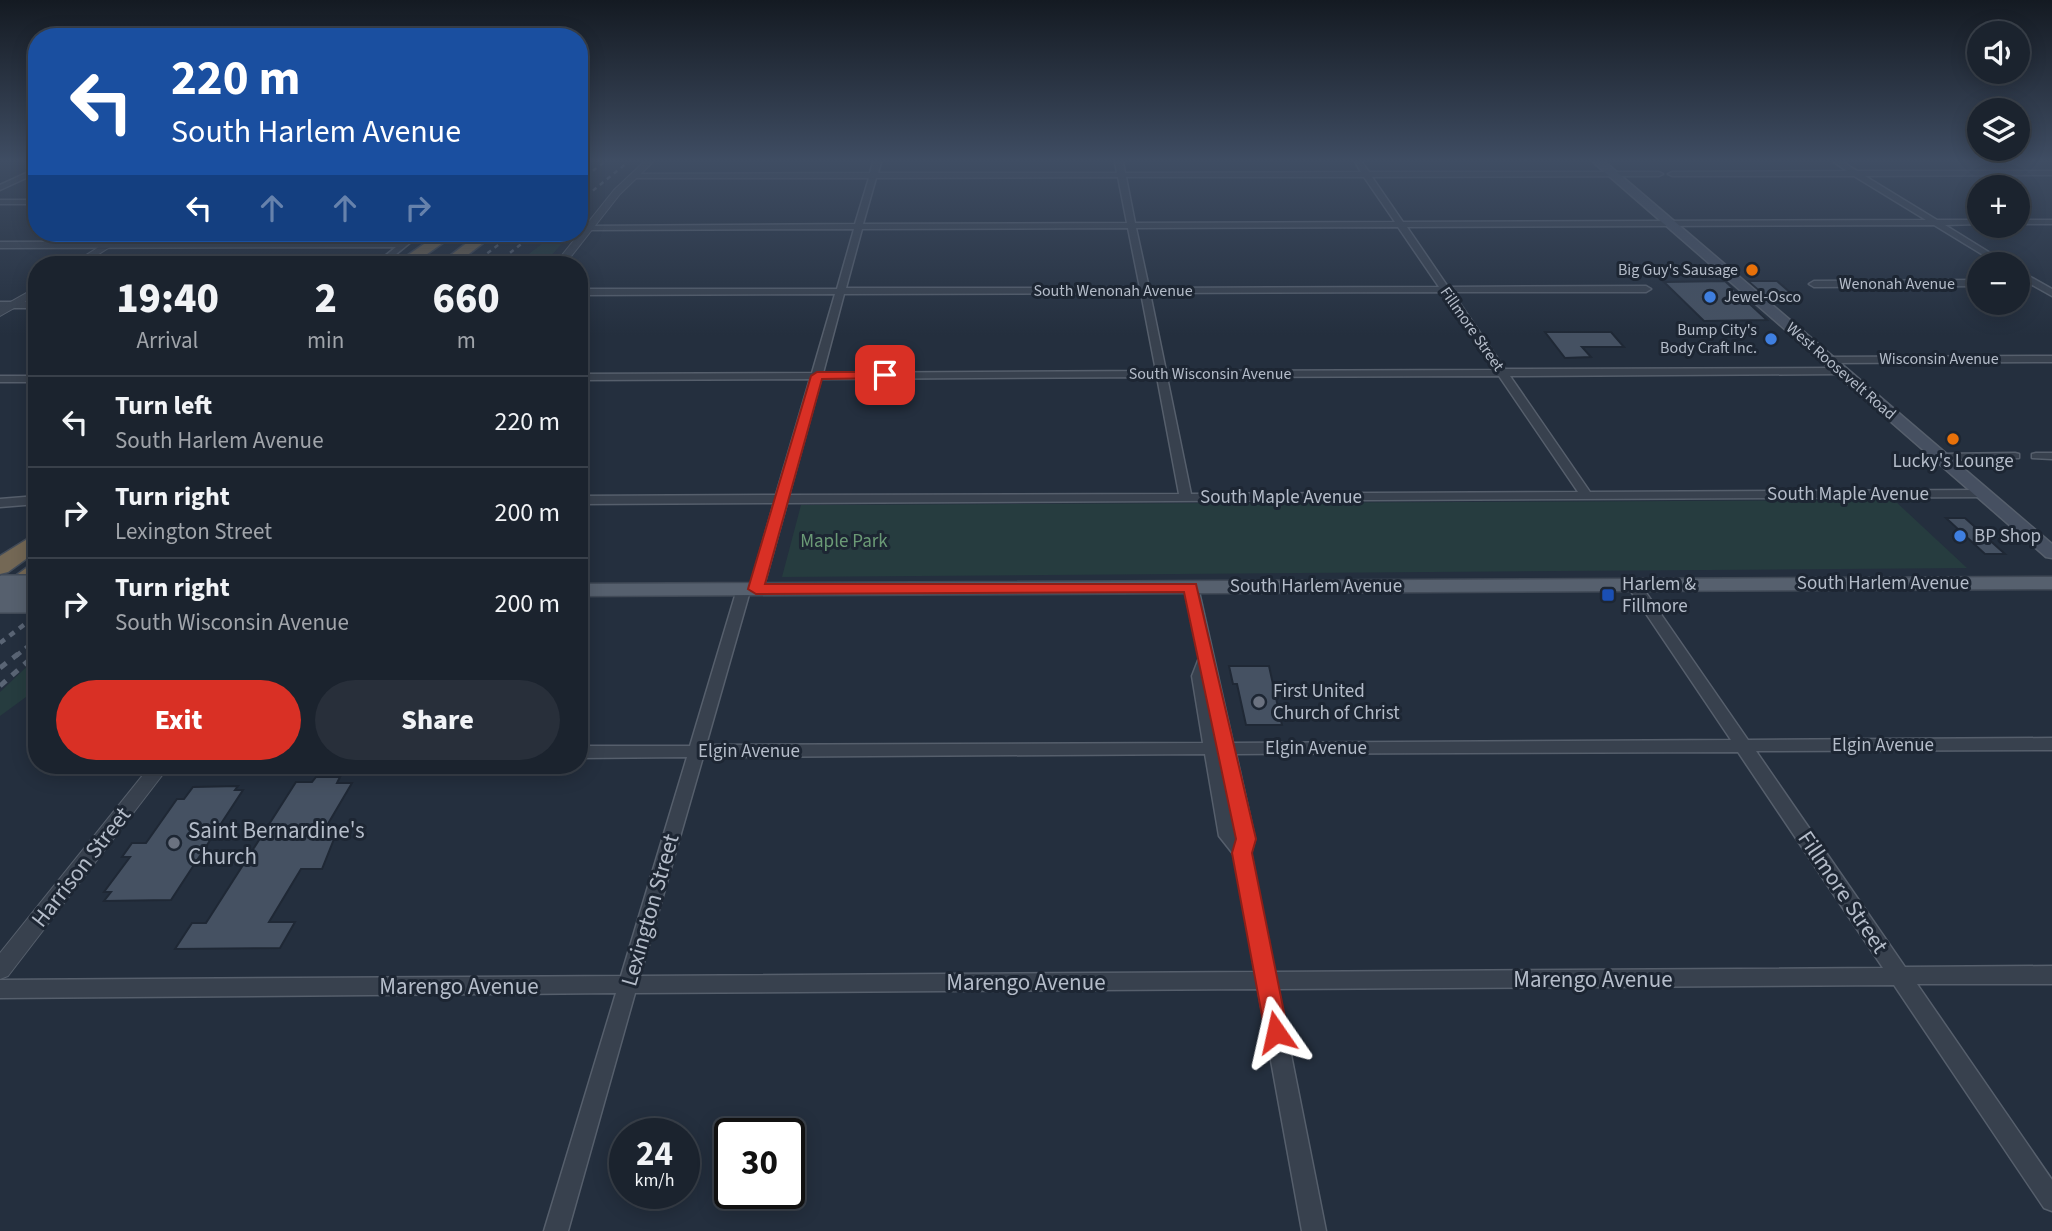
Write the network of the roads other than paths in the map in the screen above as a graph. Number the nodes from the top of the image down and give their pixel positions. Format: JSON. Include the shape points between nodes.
{"nodes":[{"id":1,"x":596,"y":219,"type":"edge"},
{"id":2,"x":861,"y":219,"type":"edge"},
{"id":3,"x":1131,"y":219,"type":"edge"},
{"id":4,"x":1397,"y":219,"type":"edge"},
{"id":5,"x":1664,"y":219,"type":"edge"},
{"id":6,"x":1931,"y":219,"type":"edge"},
{"id":7,"x":1935,"y":222,"type":"junction"},
{"id":8,"x":1967,"y":222,"type":"edge"},
{"id":9,"x":2030,"y":222,"type":"edge"},
{"id":10,"x":2052,"y":222,"type":"edge"},
{"id":11,"x":1668,"y":223,"type":"junction"},
{"id":12,"x":1400,"y":224,"type":"junction"},
{"id":13,"x":1132,"y":225,"type":"junction"},
{"id":14,"x":859,"y":226,"type":"junction"},
{"id":15,"x":589,"y":228,"type":"joint"},
{"id":16,"x":113,"y":242,"type":"edge"},
{"id":17,"x":407,"y":242,"type":"edge"},
{"id":18,"x":437,"y":242,"type":"edge"},
{"id":19,"x":441,"y":242,"type":"edge"},
{"id":20,"x":477,"y":242,"type":"edge"},
{"id":21,"x":578,"y":242,"type":"edge"},
{"id":22,"x":405,"y":244,"type":"junction"},
{"id":23,"x":0,"y":245,"type":"edge"},
{"id":24,"x":108,"y":245,"type":"junction"},
{"id":25,"x":1984,"y":252,"type":"edge"},
{"id":26,"x":90,"y":256,"type":"edge"},
{"id":27,"x":389,"y":256,"type":"edge"},
{"id":28,"x":415,"y":256,"type":"edge"},
{"id":29,"x":426,"y":256,"type":"edge"},
{"id":30,"x":458,"y":256,"type":"edge"},
{"id":31,"x":566,"y":256,"type":"edge"},
{"id":32,"x":2030,"y":280,"type":"edge"},
{"id":33,"x":1967,"y":283,"type":"edge"},
{"id":34,"x":2030,"y":283,"type":"edge"},
{"id":35,"x":2035,"y":283,"type":"junction"},
{"id":36,"x":2052,"y":283,"type":"edge"},
{"id":37,"x":1814,"y":284,"type":"dead end"},
{"id":38,"x":1646,"y":289,"type":"dead end"},
{"id":39,"x":1446,"y":290,"type":"junction"},
{"id":40,"x":1145,"y":291,"type":"junction"},
{"id":41,"x":588,"y":292,"type":"edge"},
{"id":42,"x":841,"y":292,"type":"junction"},
{"id":43,"x":2052,"y":293,"type":"edge"},
{"id":44,"x":28,"y":296,"type":"edge"},
{"id":45,"x":0,"y":305,"type":"edge"},
{"id":46,"x":13,"y":305,"type":"junction"},
{"id":47,"x":28,"y":305,"type":"edge"},
{"id":48,"x":0,"y":313,"type":"edge"},
{"id":49,"x":1827,"y":359,"type":"junction"},
{"id":50,"x":2052,"y":359,"type":"edge"},
{"id":51,"x":1841,"y":371,"type":"junction"},
{"id":52,"x":1503,"y":373,"type":"junction"},
{"id":53,"x":1161,"y":374,"type":"junction"},
{"id":54,"x":817,"y":376,"type":"junction"},
{"id":55,"x":588,"y":377,"type":"edge"},
{"id":56,"x":0,"y":379,"type":"edge"},
{"id":57,"x":28,"y":379,"type":"edge"},
{"id":58,"x":2015,"y":456,"type":"dead end"},
{"id":59,"x":2036,"y":456,"type":"dead end"},
{"id":60,"x":2052,"y":456,"type":"edge"},
{"id":61,"x":1940,"y":457,"type":"junction"},
{"id":62,"x":1983,"y":494,"type":"junction"},
{"id":63,"x":1586,"y":495,"type":"junction"},
{"id":64,"x":1186,"y":497,"type":"junction"},
{"id":65,"x":588,"y":500,"type":"edge"},
{"id":66,"x":782,"y":500,"type":"junction"},
{"id":67,"x":0,"y":503,"type":"edge"},
{"id":68,"x":28,"y":507,"type":"edge"},
{"id":69,"x":28,"y":515,"type":"edge"},
{"id":70,"x":0,"y":549,"type":"edge"},
{"id":71,"x":28,"y":551,"type":"edge"},
{"id":72,"x":2052,"y":553,"type":"edge"},
{"id":73,"x":28,"y":561,"type":"edge"},
{"id":74,"x":28,"y":575,"type":"edge"},
{"id":75,"x":2052,"y":583,"type":"edge"},
{"id":76,"x":1633,"y":584,"type":"junction"},
{"id":77,"x":28,"y":585,"type":"edge"},
{"id":78,"x":0,"y":587,"type":"edge"},
{"id":79,"x":1191,"y":587,"type":"junction"},
{"id":80,"x":750,"y":589,"type":"junction"},
{"id":81,"x":588,"y":590,"type":"edge"},
{"id":82,"x":28,"y":599,"type":"edge"},
{"id":83,"x":2052,"y":744,"type":"edge"},
{"id":84,"x":1743,"y":746,"type":"junction"},
{"id":85,"x":1220,"y":749,"type":"junction"},
{"id":86,"x":588,"y":752,"type":"edge"},
{"id":87,"x":696,"y":752,"type":"junction"},
{"id":88,"x":155,"y":774,"type":"edge"},
{"id":89,"x":0,"y":970,"type":"edge"},
{"id":90,"x":2052,"y":975,"type":"edge"},
{"id":91,"x":1900,"y":976,"type":"junction"},
{"id":92,"x":1266,"y":981,"type":"junction"},
{"id":93,"x":628,"y":985,"type":"junction"},
{"id":94,"x":0,"y":989,"type":"edge"},
{"id":95,"x":2052,"y":1200,"type":"edge"},
{"id":96,"x":556,"y":1231,"type":"edge"},
{"id":97,"x":1314,"y":1231,"type":"edge"}],
"edges":[{"from":1,"to":15,"type":"street"},
{"from":2,"to":14,"type":"street","name":"Lexington Street"},
{"from":3,"to":13,"type":"street"},
{"from":4,"to":12,"type":"street","name":"Fillmore Street"},
{"from":5,"to":11,"type":"main road","name":"West Roosevelt Road"},
{"from":6,"to":7,"type":"street"},
{"from":7,"to":8,"type":"street"},
{"from":7,"to":11,"type":"street"},
{"from":7,"to":25,"type":"street"},
{"from":9,"to":10,"type":"street"},
{"from":11,"to":12,"type":"street"},
{"from":11,"to":49,"type":"main road","name":"West Roosevelt Road"},
{"from":12,"to":13,"type":"street"},
{"from":12,"to":39,"type":"street","name":"Fillmore Street"},
{"from":13,"to":14,"type":"street"},
{"from":13,"to":40,"type":"street"},
{"from":14,"to":15,"type":"street"},
{"from":14,"to":42,"type":"street","name":"Lexington Street"},
{"from":16,"to":24,"type":"street"},
{"from":17,"to":22,"type":"street"},
{"from":18,"to":28,"type":"highway"},
{"from":19,"to":29,"type":"highway"},
{"from":20,"to":30,"type":"highway"},
{"from":21,"to":31,"type":"street"},
{"from":22,"to":24,"type":"street"},
{"from":22,"to":27,"type":"street"},
{"from":23,"to":24,"type":"street"},
{"from":24,"to":26,"type":"street"},
{"from":32,"to":35,"type":"street"},
{"from":33,"to":37,"type":"street","name":"Wenonah Avenue"},
{"from":34,"to":35,"type":"street"},
{"from":35,"to":36,"type":"street"},
{"from":35,"to":43,"type":"street"},
{"from":38,"to":39,"type":"street","name":"South Wenonah Avenue"},
{"from":39,"to":40,"type":"street","name":"South Wenonah Avenue"},
{"from":39,"to":52,"type":"street","name":"Fillmore Street"},
{"from":40,"to":42,"type":"street","name":"South Wenonah Avenue"},
{"from":40,"to":53,"type":"street"},
{"from":41,"to":42,"type":"street","name":"South Wenonah Avenue"},
{"from":42,"to":54,"type":"street","name":"Lexington Street"},
{"from":44,"to":46,"type":"street"},
{"from":45,"to":46,"type":"street"},
{"from":46,"to":47,"type":"street"},
{"from":46,"to":48,"type":"street"},
{"from":49,"to":50,"type":"street","name":"Wisconsin Avenue"},
{"from":49,"to":51,"type":"main road","name":"West Roosevelt Road"},
{"from":51,"to":52,"type":"street","name":"South Wisconsin Avenue"},
{"from":51,"to":61,"type":"main road","name":"West Roosevelt Road"},
{"from":52,"to":53,"type":"street","name":"South Wisconsin Avenue"},
{"from":52,"to":63,"type":"street","name":"Fillmore Street"},
{"from":53,"to":54,"type":"street","name":"South Wisconsin Avenue"},
{"from":53,"to":64,"type":"street"},
{"from":54,"to":55,"type":"street","name":"South Wisconsin Avenue"},
{"from":54,"to":66,"type":"street","name":"Lexington Street"},
{"from":56,"to":57,"type":"street"},
{"from":58,"to":61,"type":"street"},
{"from":59,"to":60,"type":"street"},
{"from":61,"to":62,"type":"main road","name":"West Roosevelt Road"},
{"from":62,"to":63,"type":"street","name":"South Maple Avenue"},
{"from":62,"to":72,"type":"main road","name":"West Roosevelt Road"},
{"from":63,"to":64,"type":"street","name":"South Maple Avenue"},
{"from":64,"to":66,"type":"street","name":"South Maple Avenue"},
{"from":65,"to":66,"type":"street","name":"South Maple Avenue"},
{"from":66,"to":80,"type":"street","name":"Lexington Street"},
{"from":67,"to":68,"type":"street"},
{"from":69,"to":70,"type":"highway"},
{"from":71,"to":78,"type":"highway"},
{"from":73,"to":78,"type":"highway"},
{"from":74,"to":78,"type":"highway"},
{"from":75,"to":76,"type":"main road","name":"South Harlem Avenue"},
{"from":76,"to":79,"type":"main road","name":"South Harlem Avenue"},
{"from":76,"to":84,"type":"street","name":"Fillmore Street"},
{"from":77,"to":78,"type":"main road","bridge":true},
{"from":78,"to":82,"type":"main road","bridge":true},
{"from":79,"to":80,"type":"main road","name":"South Harlem Avenue"},
{"from":79,"to":85,"type":"street","via":[[1205,661],[1199,676]]},
{"from":80,"to":81,"type":"main road","name":"South Harlem Avenue"},
{"from":80,"to":87,"type":"street","name":"Lexington Street"},
{"from":83,"to":84,"type":"street","name":"Elgin Avenue"},
{"from":84,"to":85,"type":"street","name":"Elgin Avenue"},
{"from":84,"to":91,"type":"street","name":"Fillmore Street"},
{"from":85,"to":87,"type":"street","name":"Elgin Avenue"},
{"from":85,"to":92,"type":"street","via":[[1228,836],[1242,853]]},
{"from":86,"to":87,"type":"street","name":"Elgin Avenue"},
{"from":87,"to":93,"type":"street","name":"Lexington Street"},
{"from":88,"to":89,"type":"street","name":"Harrison Street"},
{"from":90,"to":91,"type":"street","name":"Marengo Avenue"},
{"from":91,"to":92,"type":"street","name":"Marengo Avenue"},
{"from":91,"to":95,"type":"street","name":"Fillmore Street"},
{"from":92,"to":93,"type":"street","name":"Marengo Avenue"},
{"from":92,"to":97,"type":"street"},
{"from":93,"to":94,"type":"street","name":"Marengo Avenue"},
{"from":93,"to":96,"type":"street","name":"Lexington Street"}]}
